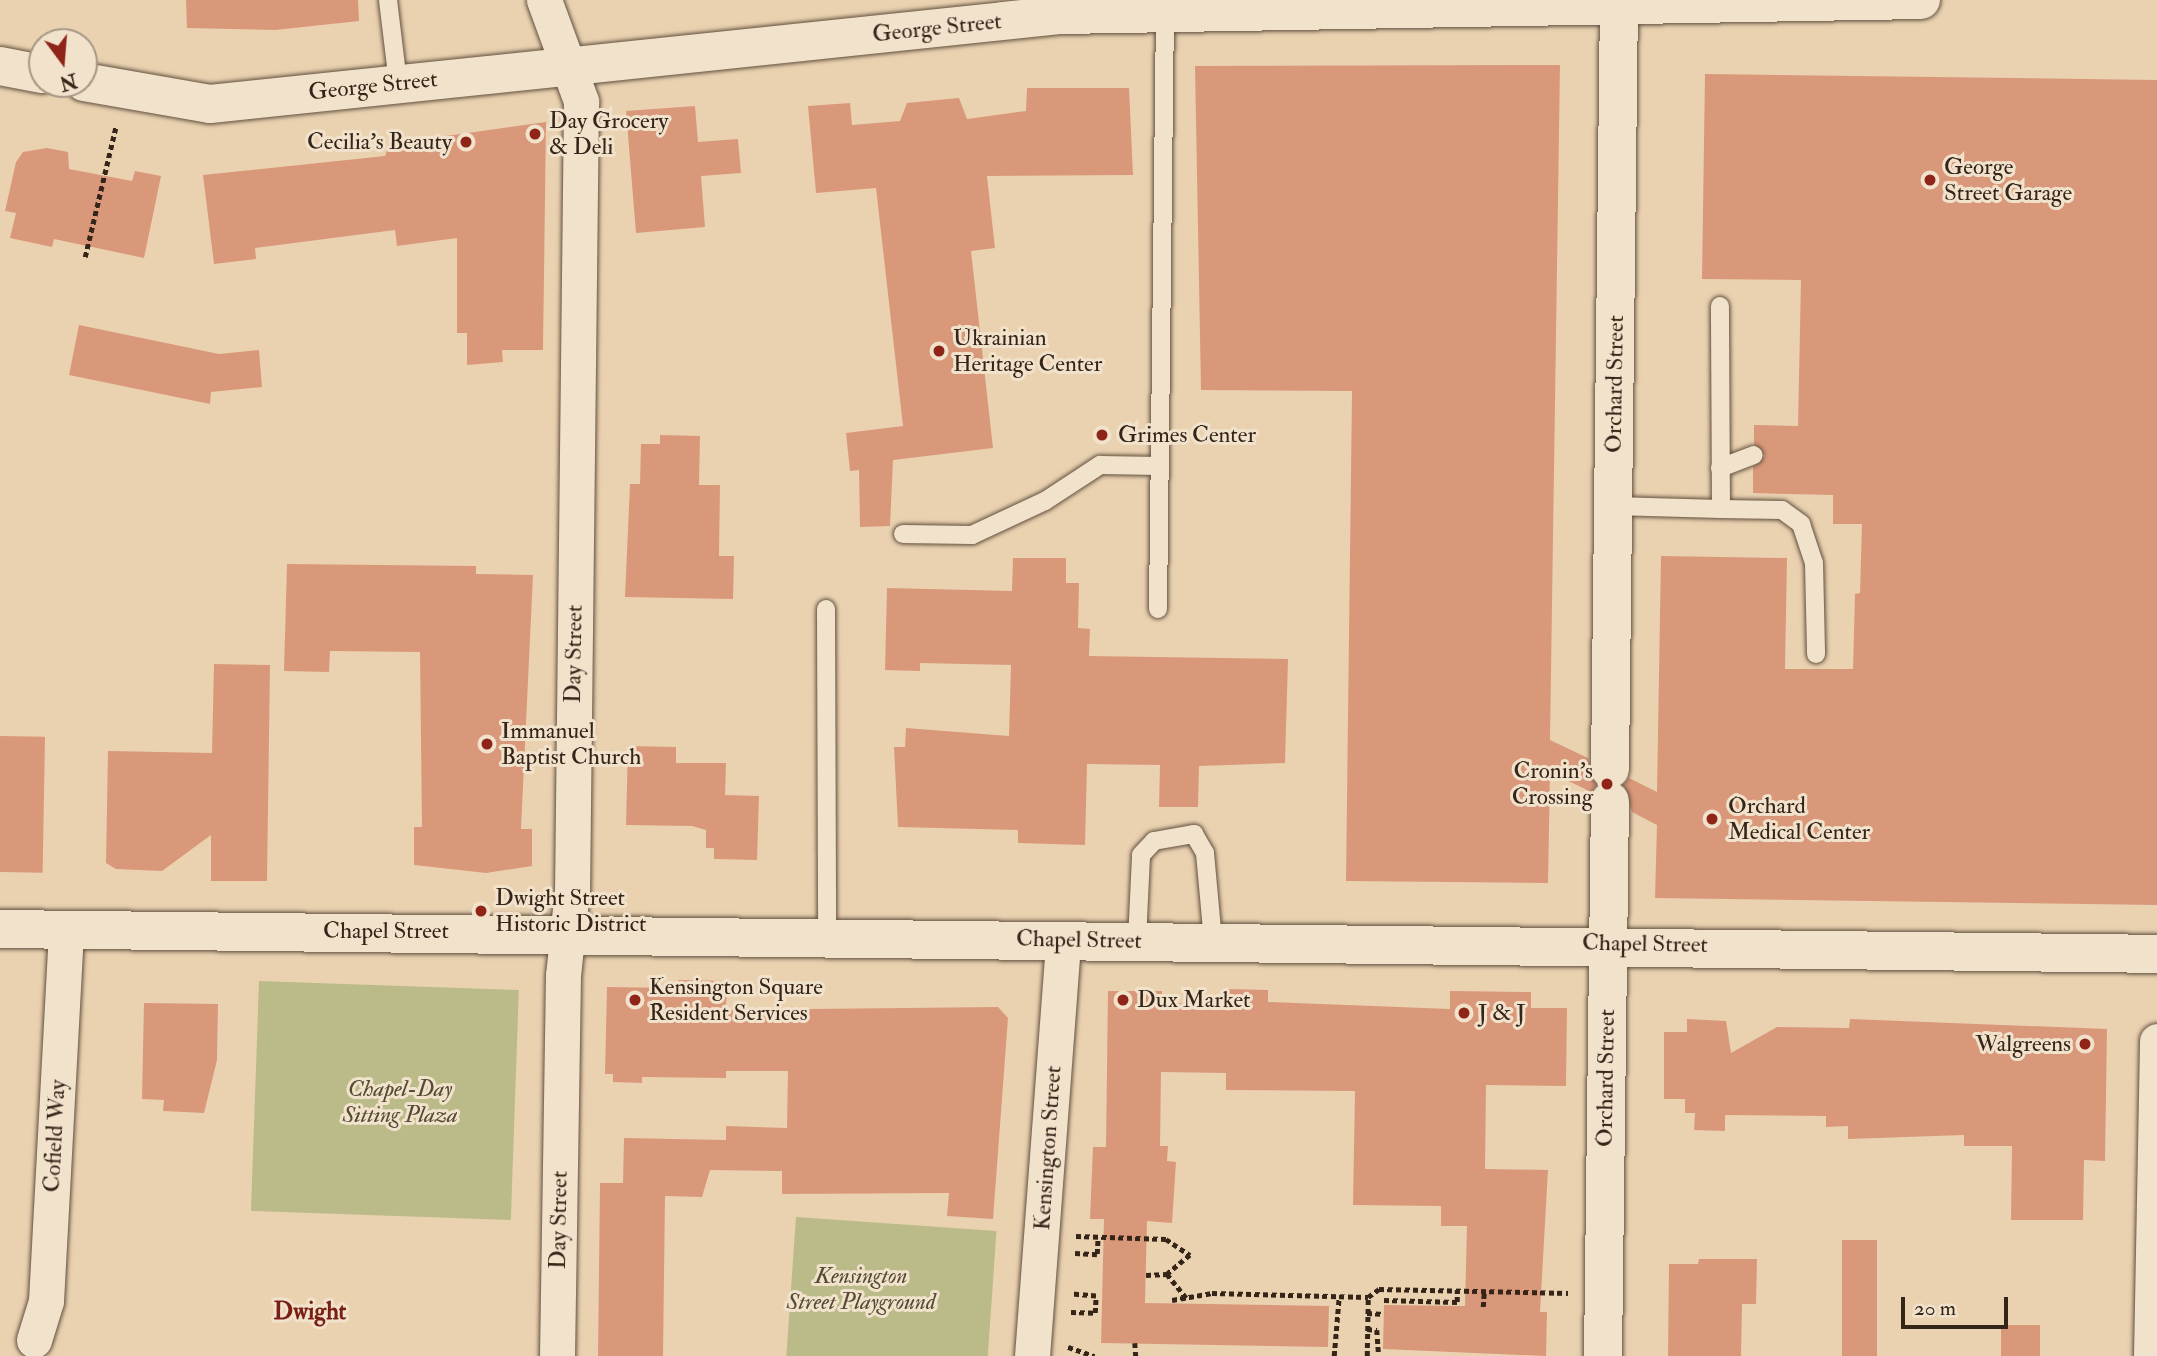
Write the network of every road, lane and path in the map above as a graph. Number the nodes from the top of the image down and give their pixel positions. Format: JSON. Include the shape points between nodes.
{"nodes":[{"id":1,"x":388,"y":0,"type":"edge"},
{"id":2,"x":544,"y":0,"type":"edge"},
{"id":3,"x":1921,"y":0,"type":"edge"},
{"id":4,"x":1619,"y":3,"type":"edge"},
{"id":5,"x":1061,"y":8,"type":"edge"},
{"id":6,"x":1165,"y":13,"type":"junction"},
{"id":7,"x":565,"y":65,"type":"junction"},
{"id":8,"x":0,"y":66,"type":"edge"},
{"id":9,"x":28,"y":71,"type":"edge"},
{"id":10,"x":398,"y":83,"type":"junction"},
{"id":11,"x":98,"y":84,"type":"edge"},
{"id":12,"x":116,"y":126,"type":"dead end"},
{"id":13,"x":85,"y":257,"type":"dead end"},
{"id":14,"x":1720,"y":306,"type":"dead end"},
{"id":15,"x":1754,"y":455,"type":"dead end"},
{"id":16,"x":1160,"y":466,"type":"junction"},
{"id":17,"x":1720,"y":468,"type":"junction"},
{"id":18,"x":1613,"y":506,"type":"junction"},
{"id":19,"x":1721,"y":509,"type":"junction"},
{"id":20,"x":903,"y":534,"type":"dead end"},
{"id":21,"x":826,"y":609,"type":"dead end"},
{"id":22,"x":1158,"y":609,"type":"dead end"},
{"id":23,"x":1816,"y":653,"type":"dead end"},
{"id":24,"x":0,"y":929,"type":"edge"},
{"id":25,"x":66,"y":930,"type":"junction"},
{"id":26,"x":567,"y":931,"type":"junction"},
{"id":27,"x":827,"y":936,"type":"junction"},
{"id":28,"x":1063,"y":940,"type":"junction"},
{"id":29,"x":1137,"y":941,"type":"junction"},
{"id":30,"x":1213,"y":941,"type":"junction"},
{"id":31,"x":1608,"y":943,"type":"junction"},
{"id":32,"x":2157,"y":954,"type":"edge"},
{"id":33,"x":2157,"y":1041,"type":"edge"},
{"id":34,"x":1075,"y":1236,"type":"dead end"},
{"id":35,"x":1098,"y":1237,"type":"junction"},
{"id":36,"x":1074,"y":1253,"type":"dead end"},
{"id":37,"x":1167,"y":1274,"type":"junction"},
{"id":38,"x":1146,"y":1275,"type":"dead end"},
{"id":39,"x":1411,"y":1289,"type":"junction"},
{"id":40,"x":1457,"y":1290,"type":"junction"},
{"id":41,"x":1484,"y":1291,"type":"junction"},
{"id":42,"x":1574,"y":1293,"type":"dead end"},
{"id":43,"x":1071,"y":1294,"type":"dead end"},
{"id":44,"x":1339,"y":1297,"type":"junction"},
{"id":45,"x":1368,"y":1297,"type":"junction"},
{"id":46,"x":1172,"y":1300,"type":"dead end"},
{"id":47,"x":1188,"y":1300,"type":"junction"},
{"id":48,"x":1384,"y":1300,"type":"dead end"},
{"id":49,"x":1411,"y":1301,"type":"junction"},
{"id":50,"x":1483,"y":1307,"type":"dead end"},
{"id":51,"x":1070,"y":1312,"type":"dead end"},
{"id":52,"x":1367,"y":1313,"type":"junction"},
{"id":53,"x":1384,"y":1314,"type":"dead end"},
{"id":54,"x":1367,"y":1329,"type":"junction"},
{"id":55,"x":1135,"y":1343,"type":"dead end"},
{"id":56,"x":1067,"y":1347,"type":"dead end"},
{"id":57,"x":35,"y":1348,"type":"edge"},
{"id":58,"x":557,"y":1356,"type":"edge"},
{"id":59,"x":1032,"y":1356,"type":"edge"},
{"id":60,"x":1094,"y":1356,"type":"edge"},
{"id":61,"x":1136,"y":1356,"type":"edge"},
{"id":62,"x":1334,"y":1356,"type":"edge"},
{"id":63,"x":1367,"y":1356,"type":"edge"},
{"id":64,"x":1379,"y":1356,"type":"edge"},
{"id":65,"x":1603,"y":1356,"type":"edge"},
{"id":66,"x":2151,"y":1356,"type":"edge"}],
"edges":[{"from":1,"to":10,"type":"lane"},
{"from":2,"to":7,"type":"street","name":"Day Street"},
{"from":3,"to":4,"type":"main road","name":"George Street"},
{"from":4,"to":6,"type":"main road","name":"George Street"},
{"from":4,"to":18,"type":"main road","name":"Orchard Street"},
{"from":5,"to":6,"type":"main road","name":"George Street"},
{"from":5,"to":7,"type":"main road","name":"George Street"},
{"from":6,"to":16,"type":"lane"},
{"from":7,"to":10,"type":"main road","name":"George Street"},
{"from":7,"to":26,"type":"street","name":"Day Street","via":[[581,101]]},
{"from":8,"to":9,"type":"main road"},
{"from":10,"to":11,"type":"main road","name":"George Street","via":[[210,104]]},
{"from":12,"to":13,"type":"path"},
{"from":14,"to":17,"type":"lane"},
{"from":15,"to":17,"type":"lane"},
{"from":16,"to":20,"type":"lane","via":[[1100,465],[1045,501],[972,535]]},
{"from":16,"to":22,"type":"lane"},
{"from":17,"to":19,"type":"lane"},
{"from":18,"to":19,"type":"lane"},
{"from":18,"to":31,"type":"main road","name":"Orchard Street"},
{"from":19,"to":23,"type":"lane","via":[[1782,502],[1801,524],[1814,563]]},
{"from":21,"to":27,"type":"lane"},
{"from":24,"to":25,"type":"main road","name":"Chapel Street"},
{"from":25,"to":26,"type":"main road","name":"Chapel Street"},
{"from":25,"to":57,"type":"street","name":"Cofield Way","via":[[46,1301]]},
{"from":26,"to":27,"type":"main road","name":"Chapel Street"},
{"from":26,"to":58,"type":"street","name":"Day Street"},
{"from":27,"to":28,"type":"main road","name":"Chapel Street"},
{"from":28,"to":29,"type":"main road","name":"Chapel Street"},
{"from":28,"to":59,"type":"street","name":"Kensington Street"},
{"from":29,"to":30,"type":"main road","name":"Chapel Street"},
{"from":29,"to":30,"type":"lane","via":[[1141,855],[1154,841],[1194,834],[1205,853]]},
{"from":30,"to":31,"type":"main road","name":"Chapel Street"},
{"from":31,"to":32,"type":"main road","name":"Chapel Street"},
{"from":31,"to":65,"type":"main road","name":"Orchard Street"},
{"from":33,"to":66,"type":"street"},
{"from":34,"to":35,"type":"path"},
{"from":35,"to":36,"type":"path","via":[[1097,1254]]},
{"from":35,"to":37,"type":"path","via":[[1166,1239],[1190,1255]]},
{"from":37,"to":38,"type":"path"},
{"from":37,"to":47,"type":"path"},
{"from":39,"to":40,"type":"path"},
{"from":39,"to":45,"type":"path","via":[[1379,1289]]},
{"from":39,"to":49,"type":"path"},
{"from":40,"to":41,"type":"path"},
{"from":40,"to":49,"type":"path","via":[[1457,1302]]},
{"from":41,"to":42,"type":"path"},
{"from":41,"to":50,"type":"path"},
{"from":43,"to":51,"type":"path","via":[[1096,1296],[1096,1313]]},
{"from":44,"to":45,"type":"path"},
{"from":44,"to":47,"type":"path","via":[[1212,1293]]},
{"from":44,"to":62,"type":"path"},
{"from":45,"to":52,"type":"path"},
{"from":46,"to":47,"type":"path"},
{"from":48,"to":49,"type":"path"},
{"from":52,"to":53,"type":"path"},
{"from":52,"to":54,"type":"path"},
{"from":54,"to":63,"type":"path"},
{"from":54,"to":64,"type":"path","via":[[1377,1330]]},
{"from":55,"to":61,"type":"path"},
{"from":56,"to":60,"type":"path"}]}
